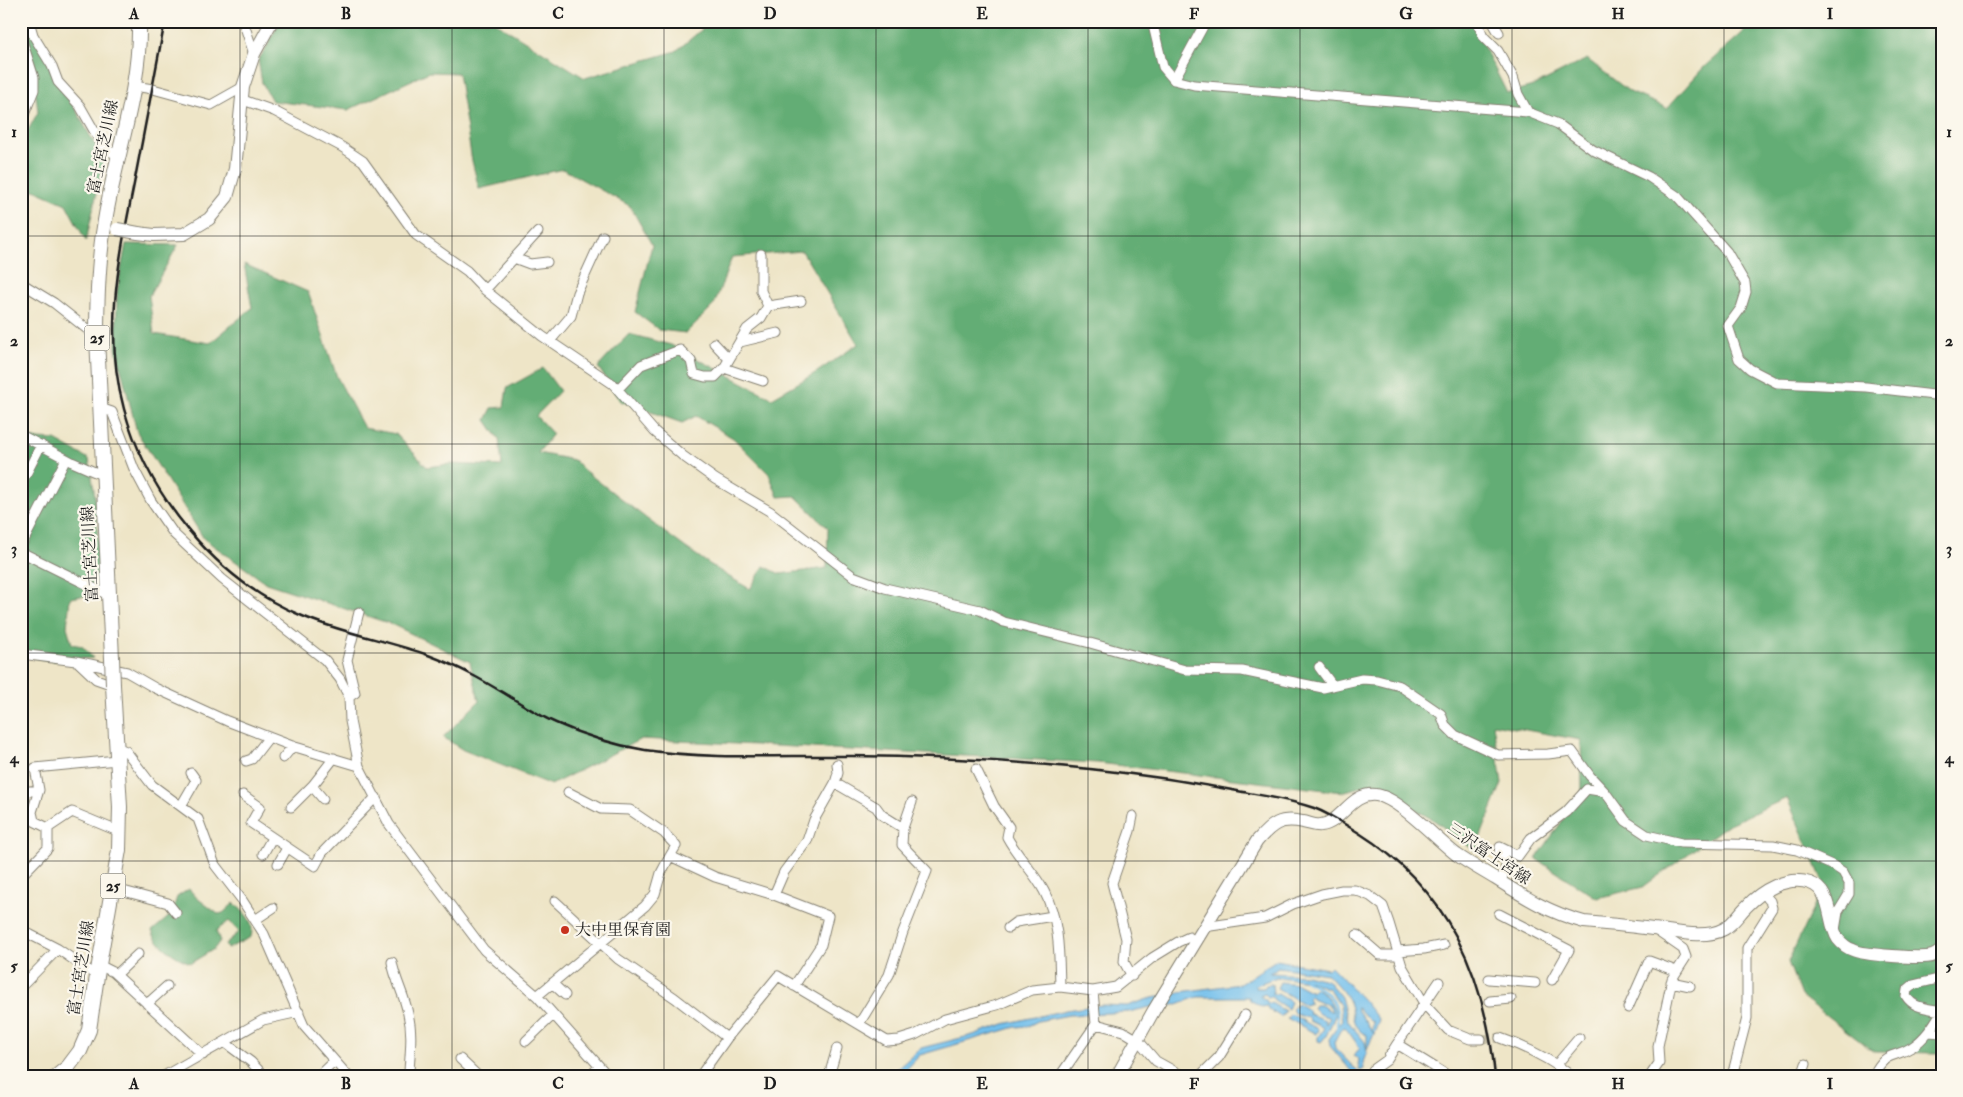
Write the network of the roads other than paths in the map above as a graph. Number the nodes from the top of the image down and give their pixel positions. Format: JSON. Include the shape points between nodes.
{"nodes":[{"id":1,"x":139,"y":21,"type":"edge"},
{"id":2,"x":243,"y":21,"type":"edge"},
{"id":3,"x":272,"y":21,"type":"edge"},
{"id":4,"x":1152,"y":21,"type":"edge"},
{"id":5,"x":1206,"y":21,"type":"edge"},
{"id":6,"x":1477,"y":21,"type":"edge"},
{"id":7,"x":1492,"y":21,"type":"edge"},
{"id":8,"x":31,"y":22,"type":"edge"},
{"id":9,"x":1499,"y":33,"type":"dead end"},
{"id":10,"x":21,"y":36,"type":"edge"},
{"id":11,"x":254,"y":54,"type":"junction"},
{"id":12,"x":1174,"y":80,"type":"junction"},
{"id":13,"x":134,"y":86,"type":"junction"},
{"id":14,"x":243,"y":93,"type":"junction"},
{"id":15,"x":1528,"y":112,"type":"junction"},
{"id":16,"x":21,"y":122,"type":"edge"},
{"id":17,"x":119,"y":156,"type":"junction"},
{"id":18,"x":110,"y":227,"type":"junction"},
{"id":19,"x":538,"y":232,"type":"dead end"},
{"id":20,"x":603,"y":236,"type":"dead end"},
{"id":21,"x":761,"y":254,"type":"dead end"},
{"id":22,"x":514,"y":258,"type":"junction"},
{"id":23,"x":548,"y":262,"type":"dead end"},
{"id":24,"x":21,"y":283,"type":"edge"},
{"id":25,"x":485,"y":290,"type":"junction"},
{"id":26,"x":801,"y":301,"type":"dead end"},
{"id":27,"x":768,"y":306,"type":"junction"},
{"id":28,"x":778,"y":333,"type":"dead end"},
{"id":29,"x":97,"y":337,"type":"junction"},
{"id":30,"x":550,"y":341,"type":"junction"},
{"id":31,"x":740,"y":342,"type":"junction"},
{"id":32,"x":714,"y":343,"type":"dead end"},
{"id":33,"x":729,"y":359,"type":"junction"},
{"id":34,"x":724,"y":368,"type":"junction"},
{"id":35,"x":763,"y":381,"type":"dead end"},
{"id":36,"x":618,"y":389,"type":"junction"},
{"id":37,"x":1942,"y":396,"type":"edge"},
{"id":38,"x":100,"y":408,"type":"junction"},
{"id":39,"x":21,"y":435,"type":"edge"},
{"id":40,"x":41,"y":445,"type":"junction"},
{"id":41,"x":66,"y":459,"type":"junction"},
{"id":42,"x":104,"y":476,"type":"junction"},
{"id":43,"x":21,"y":484,"type":"edge"},
{"id":44,"x":21,"y":546,"type":"edge"},
{"id":45,"x":21,"y":552,"type":"edge"},
{"id":46,"x":110,"y":596,"type":"junction"},
{"id":47,"x":359,"y":612,"type":"dead end"},
{"id":48,"x":21,"y":654,"type":"edge"},
{"id":49,"x":76,"y":661,"type":"junction"},
{"id":50,"x":1319,"y":667,"type":"dead end"},
{"id":51,"x":114,"y":685,"type":"junction"},
{"id":52,"x":1332,"y":686,"type":"junction"},
{"id":53,"x":349,"y":696,"type":"junction"},
{"id":54,"x":269,"y":737,"type":"junction"},
{"id":55,"x":293,"y":746,"type":"junction"},
{"id":56,"x":117,"y":753,"type":"junction"},
{"id":57,"x":283,"y":758,"type":"dead end"},
{"id":58,"x":334,"y":758,"type":"junction"},
{"id":59,"x":246,"y":761,"type":"dead end"},
{"id":60,"x":837,"y":764,"type":"dead end"},
{"id":61,"x":359,"y":766,"type":"junction"},
{"id":62,"x":976,"y":769,"type":"dead end"},
{"id":63,"x":191,"y":774,"type":"dead end"},
{"id":64,"x":835,"y":783,"type":"junction"},
{"id":65,"x":312,"y":786,"type":"junction"},
{"id":66,"x":39,"y":790,"type":"junction"},
{"id":67,"x":21,"y":792,"type":"edge"},
{"id":68,"x":568,"y":792,"type":"dead end"},
{"id":69,"x":1605,"y":792,"type":"junction"},
{"id":70,"x":243,"y":795,"type":"dead end"},
{"id":71,"x":376,"y":797,"type":"junction"},
{"id":72,"x":323,"y":799,"type":"dead end"},
{"id":73,"x":912,"y":802,"type":"dead end"},
{"id":74,"x":180,"y":806,"type":"junction"},
{"id":75,"x":291,"y":807,"type":"dead end"},
{"id":76,"x":1133,"y":816,"type":"dead end"},
{"id":77,"x":48,"y":828,"type":"junction"},
{"id":78,"x":903,"y":828,"type":"junction"},
{"id":79,"x":120,"y":832,"type":"junction"},
{"id":80,"x":272,"y":838,"type":"junction"},
{"id":81,"x":287,"y":848,"type":"junction"},
{"id":82,"x":263,"y":854,"type":"dead end"},
{"id":83,"x":670,"y":856,"type":"junction"},
{"id":84,"x":278,"y":864,"type":"dead end"},
{"id":85,"x":21,"y":876,"type":"edge"},
{"id":86,"x":1501,"y":882,"type":"junction"},
{"id":87,"x":112,"y":888,"type":"junction"},
{"id":88,"x":1763,"y":892,"type":"junction"},
{"id":89,"x":774,"y":895,"type":"junction"},
{"id":90,"x":556,"y":901,"type":"dead end"},
{"id":91,"x":273,"y":908,"type":"dead end"},
{"id":92,"x":176,"y":913,"type":"dead end"},
{"id":93,"x":1500,"y":914,"type":"dead end"},
{"id":94,"x":1054,"y":916,"type":"junction"},
{"id":95,"x":255,"y":920,"type":"junction"},
{"id":96,"x":21,"y":927,"type":"edge"},
{"id":97,"x":1204,"y":927,"type":"junction"},
{"id":98,"x":1008,"y":928,"type":"dead end"},
{"id":99,"x":1655,"y":929,"type":"junction"},
{"id":100,"x":1834,"y":931,"type":"junction"},
{"id":101,"x":1356,"y":934,"type":"dead end"},
{"id":102,"x":600,"y":942,"type":"junction"},
{"id":103,"x":1195,"y":942,"type":"junction"},
{"id":104,"x":1444,"y":945,"type":"dead end"},
{"id":105,"x":58,"y":949,"type":"junction"},
{"id":106,"x":1941,"y":951,"type":"edge"},
{"id":107,"x":1397,"y":953,"type":"junction"},
{"id":108,"x":138,"y":954,"type":"dead end"},
{"id":109,"x":392,"y":962,"type":"dead end"},
{"id":110,"x":98,"y":970,"type":"junction"},
{"id":111,"x":1676,"y":971,"type":"junction"},
{"id":112,"x":116,"y":975,"type":"junction"},
{"id":113,"x":1132,"y":976,"type":"junction"},
{"id":114,"x":1942,"y":978,"type":"edge"},
{"id":115,"x":1489,"y":979,"type":"dead end"},
{"id":116,"x":1552,"y":980,"type":"dead end"},
{"id":117,"x":1439,"y":982,"type":"dead end"},
{"id":118,"x":1671,"y":982,"type":"junction"},
{"id":119,"x":552,"y":983,"type":"junction"},
{"id":120,"x":1535,"y":983,"type":"dead end"},
{"id":121,"x":167,"y":986,"type":"dead end"},
{"id":122,"x":794,"y":986,"type":"junction"},
{"id":123,"x":1690,"y":986,"type":"dead end"},
{"id":124,"x":21,"y":987,"type":"edge"},
{"id":125,"x":1060,"y":987,"type":"junction"},
{"id":126,"x":1093,"y":991,"type":"junction"},
{"id":127,"x":565,"y":995,"type":"dead end"},
{"id":128,"x":537,"y":996,"type":"junction"},
{"id":129,"x":1511,"y":999,"type":"dead end"},
{"id":130,"x":1490,"y":1001,"type":"dead end"},
{"id":131,"x":147,"y":1004,"type":"junction"},
{"id":132,"x":1425,"y":1005,"type":"junction"},
{"id":133,"x":1628,"y":1008,"type":"dead end"},
{"id":134,"x":1942,"y":1011,"type":"edge"},
{"id":135,"x":299,"y":1012,"type":"junction"},
{"id":136,"x":553,"y":1015,"type":"junction"},
{"id":137,"x":1246,"y":1015,"type":"dead end"},
{"id":138,"x":1096,"y":1020,"type":"junction"},
{"id":139,"x":859,"y":1024,"type":"junction"},
{"id":140,"x":1929,"y":1032,"type":"junction"},
{"id":141,"x":1942,"y":1033,"type":"edge"},
{"id":142,"x":728,"y":1038,"type":"junction"},
{"id":143,"x":1500,"y":1038,"type":"tunnel mouth"},
{"id":144,"x":1579,"y":1038,"type":"dead end"},
{"id":145,"x":1481,"y":1039,"type":"tunnel mouth"},
{"id":146,"x":1138,"y":1040,"type":"junction"},
{"id":147,"x":526,"y":1041,"type":"dead end"},
{"id":148,"x":224,"y":1042,"type":"junction"},
{"id":149,"x":1397,"y":1044,"type":"junction"},
{"id":150,"x":837,"y":1048,"type":"dead end"},
{"id":151,"x":203,"y":1055,"type":"junction"},
{"id":152,"x":460,"y":1059,"type":"dead end"},
{"id":153,"x":334,"y":1061,"type":"junction"},
{"id":154,"x":1558,"y":1064,"type":"junction"},
{"id":155,"x":1806,"y":1064,"type":"dead end"},
{"id":156,"x":599,"y":1067,"type":"junction"},
{"id":157,"x":1373,"y":1070,"type":"dead end"},
{"id":158,"x":58,"y":1076,"type":"edge"},
{"id":159,"x":164,"y":1076,"type":"edge"},
{"id":160,"x":264,"y":1076,"type":"edge"},
{"id":161,"x":318,"y":1076,"type":"edge"},
{"id":162,"x":348,"y":1076,"type":"edge"},
{"id":163,"x":406,"y":1076,"type":"edge"},
{"id":164,"x":478,"y":1076,"type":"edge"},
{"id":165,"x":590,"y":1076,"type":"edge"},
{"id":166,"x":608,"y":1076,"type":"edge"},
{"id":167,"x":700,"y":1076,"type":"edge"},
{"id":168,"x":829,"y":1076,"type":"edge"},
{"id":169,"x":1060,"y":1076,"type":"edge"},
{"id":170,"x":1117,"y":1076,"type":"edge"},
{"id":171,"x":1183,"y":1076,"type":"edge"},
{"id":172,"x":1200,"y":1076,"type":"edge"},
{"id":173,"x":1442,"y":1076,"type":"edge"},
{"id":174,"x":1572,"y":1076,"type":"edge"},
{"id":175,"x":1650,"y":1076,"type":"edge"},
{"id":176,"x":1732,"y":1076,"type":"edge"},
{"id":177,"x":1802,"y":1076,"type":"edge"},
{"id":178,"x":1873,"y":1076,"type":"edge"}],
"edges":[{"from":1,"to":13,"type":"main road","name":"富士宮芝川線","number":"25","via":[[140,46]]},
{"from":2,"to":11,"type":"street"},
{"from":3,"to":11,"type":"main road"},
{"from":4,"to":12,"type":"street","via":[[1163,67]]},
{"from":5,"to":12,"type":"street"},
{"from":6,"to":15,"type":"street","via":[[1483,36],[1498,51],[1513,77]]},
{"from":7,"to":9,"type":"street"},
{"from":8,"to":17,"type":"street","via":[[33,35],[58,82],[80,106],[104,148]]},
{"from":10,"to":16,"type":"street","via":[[34,78],[34,90]]},
{"from":11,"to":14,"type":"main road"},
{"from":12,"to":15,"type":"street","via":[[1194,85]]},
{"from":13,"to":14,"type":"street","via":[[211,105]]},
{"from":13,"to":17,"type":"main road","name":"富士宮芝川線","number":"25"},
{"from":14,"to":18,"type":"main road","bridge":true,"via":[[235,169],[227,197],[209,219],[184,234],[154,235]]},
{"from":14,"to":25,"type":"street","via":[[363,161],[416,235],[467,272]]},
{"from":15,"to":37,"type":"street","via":[[1558,124],[1594,150],[1648,177],[1677,196],[1727,252],[1745,283],[1746,292],[1741,308],[1728,326],[1739,359],[1750,369],[1777,383]]},
{"from":17,"to":18,"type":"main road","name":"富士宮芝川線","number":"25"},
{"from":18,"to":29,"type":"main road","name":"富士宮芝川線","number":"25","via":[[97,288]]},
{"from":19,"to":22,"type":"street"},
{"from":20,"to":30,"type":"street","via":[[577,292],[571,316]]},
{"from":21,"to":27,"type":"street","via":[[761,291]]},
{"from":22,"to":23,"type":"street","via":[[530,264]]},
{"from":22,"to":25,"type":"street"},
{"from":24,"to":29,"type":"street","via":[[54,303]]},
{"from":25,"to":30,"type":"street"},
{"from":26,"to":27,"type":"street"},
{"from":27,"to":31,"type":"street"},
{"from":28,"to":31,"type":"street"},
{"from":29,"to":38,"type":"main road","name":"富士宮芝川線","number":"25"},
{"from":30,"to":36,"type":"street"},
{"from":31,"to":33,"type":"street"},
{"from":32,"to":33,"type":"street"},
{"from":33,"to":34,"type":"street"},
{"from":34,"to":35,"type":"street"},
{"from":34,"to":36,"type":"street","via":[[715,377],[694,374],[691,361],[680,350],[641,365]]},
{"from":36,"to":52,"type":"street","via":[[654,431],[683,456],[771,512],[859,579],[980,610],[1004,622],[1185,670],[1242,671],[1323,688]]},
{"from":38,"to":42,"type":"main road","name":"富士宮芝川線","number":"25"},
{"from":38,"to":53,"type":"street","via":[[112,412],[134,469],[174,534],[222,579],[325,660]]},
{"from":39,"to":40,"type":"street"},
{"from":40,"to":41,"type":"street"},
{"from":40,"to":43,"type":"street"},
{"from":41,"to":42,"type":"street"},
{"from":41,"to":44,"type":"street"},
{"from":42,"to":46,"type":"main road","name":"富士宮芝川線","number":"25"},
{"from":45,"to":46,"type":"street"},
{"from":46,"to":51,"type":"main road","name":"富士宮芝川線","number":"25","bridge":true},
{"from":47,"to":53,"type":"street","via":[[347,660],[355,693]]},
{"from":48,"to":49,"type":"street"},
{"from":49,"to":51,"type":"street","via":[[96,679]]},
{"from":49,"to":54,"type":"street","via":[[127,672],[227,721]]},
{"from":50,"to":52,"type":"street"},
{"from":51,"to":56,"type":"main road","name":"富士宮芝川線","number":"25"},
{"from":52,"to":69,"type":"street","via":[[1362,679],[1400,686],[1441,714],[1445,725],[1455,735],[1498,755],[1572,751]]},
{"from":53,"to":61,"type":"street"},
{"from":54,"to":55,"type":"street"},
{"from":54,"to":59,"type":"street","via":[[252,759]]},
{"from":55,"to":57,"type":"street"},
{"from":55,"to":58,"type":"street"},
{"from":56,"to":66,"type":"street","via":[[36,768]]},
{"from":56,"to":74,"type":"street","via":[[126,751],[152,785]]},
{"from":56,"to":79,"type":"main road","name":"富士宮芝川線","number":"25"},
{"from":58,"to":61,"type":"street"},
{"from":58,"to":65,"type":"street"},
{"from":60,"to":64,"type":"street"},
{"from":61,"to":71,"type":"street"},
{"from":62,"to":94,"type":"street","via":[[1009,828],[1007,837],[1045,892]]},
{"from":63,"to":74,"type":"street","via":[[196,780]]},
{"from":64,"to":78,"type":"street","via":[[876,807],[882,815]]},
{"from":64,"to":89,"type":"street","via":[[814,820],[807,841],[784,872]]},
{"from":65,"to":72,"type":"street"},
{"from":65,"to":75,"type":"street"},
{"from":66,"to":67,"type":"street"},
{"from":66,"to":77,"type":"street","via":[[32,812],[34,821]]},
{"from":68,"to":83,"type":"street","via":[[601,809],[630,810],[664,833],[676,846]]},
{"from":69,"to":86,"type":"street","via":[[1587,790],[1566,812],[1531,838],[1518,856],[1500,847],[1499,853],[1507,864]]},
{"from":69,"to":100,"type":"street","via":[[1626,822],[1647,835],[1680,843],[1773,845],[1797,850],[1834,866],[1850,883],[1849,894],[1838,912]]},
{"from":70,"to":80,"type":"street","via":[[260,807],[250,823]]},
{"from":71,"to":81,"type":"street","via":[[322,853],[314,866]]},
{"from":71,"to":128,"type":"street","via":[[389,824],[484,950]]},
{"from":73,"to":78,"type":"street"},
{"from":74,"to":95,"type":"street","via":[[198,819],[215,865]]},
{"from":76,"to":113,"type":"street","via":[[1112,883],[1126,939],[1124,962]]},
{"from":77,"to":79,"type":"street","via":[[72,812]]},
{"from":77,"to":85,"type":"street","via":[[48,848]]},
{"from":78,"to":139,"type":"street","via":[[902,845],[927,870],[889,975]]},
{"from":79,"to":87,"type":"main road","name":"富士宮芝川線","number":"25"},
{"from":80,"to":81,"type":"street"},
{"from":80,"to":82,"type":"street"},
{"from":81,"to":84,"type":"street"},
{"from":83,"to":89,"type":"street","via":[[715,877]]},
{"from":83,"to":102,"type":"street","via":[[655,894]]},
{"from":86,"to":97,"type":"main road","name":"三沢富士宮線","via":[[1458,856],[1392,802],[1377,795],[1363,796],[1327,824],[1320,826],[1291,820],[1278,822],[1269,828],[1258,840]]},
{"from":86,"to":99,"type":"main road","name":"三沢富士宮線","via":[[1533,903],[1568,918]]},
{"from":87,"to":92,"type":"street","via":[[168,903]]},
{"from":87,"to":110,"type":"main road","name":"富士宮芝川線","number":"25"},
{"from":88,"to":99,"type":"main road","name":"三沢富士宮線","via":[[1724,929],[1695,934]]},
{"from":88,"to":100,"type":"main road","name":"三沢富士宮線","via":[[1779,884],[1811,883],[1827,902]]},
{"from":88,"to":176,"type":"street","via":[[1772,908],[1748,948],[1747,1018]]},
{"from":89,"to":122,"type":"street","via":[[828,916],[821,945]]},
{"from":90,"to":102,"type":"street"},
{"from":91,"to":95,"type":"street"},
{"from":93,"to":116,"type":"street","via":[[1569,950]]},
{"from":94,"to":98,"type":"street","via":[[1016,922]]},
{"from":94,"to":125,"type":"street","via":[[1059,942]]},
{"from":95,"to":135,"type":"street"},
{"from":96,"to":105,"type":"street"},
{"from":97,"to":103,"type":"main road","name":"三沢富士宮線"},
{"from":97,"to":107,"type":"street","via":[[1265,918],[1322,894],[1355,890],[1383,906]]},
{"from":99,"to":111,"type":"street","via":[[1683,949],[1686,957]]},
{"from":100,"to":106,"type":"main road","name":"三沢富士宮線","via":[[1844,945],[1865,954],[1931,956]]},
{"from":101,"to":107,"type":"street","via":[[1380,955]]},
{"from":102,"to":119,"type":"street"},
{"from":102,"to":142,"type":"street","via":[[618,959]]},
{"from":103,"to":113,"type":"street","via":[[1189,937],[1178,942],[1152,958]]},
{"from":103,"to":146,"type":"main road","name":"三沢富士宮線"},
{"from":104,"to":107,"type":"street"},
{"from":105,"to":110,"type":"street"},
{"from":105,"to":124,"type":"street"},
{"from":107,"to":132,"type":"street"},
{"from":108,"to":112,"type":"street"},
{"from":109,"to":163,"type":"street","via":[[404,996],[411,1031],[409,1072]]},
{"from":110,"to":112,"type":"street"},
{"from":110,"to":158,"type":"main road","name":"富士宮芝川線","number":"25","via":[[89,1030],[80,1051]]},
{"from":111,"to":118,"type":"street"},
{"from":111,"to":133,"type":"street","via":[[1649,961]]},
{"from":112,"to":131,"type":"street"},
{"from":113,"to":126,"type":"street","via":[[1116,987]]},
{"from":114,"to":134,"type":"street","via":[[1913,985],[1906,990],[1910,1003]]},
{"from":115,"to":120,"type":"street"},
{"from":117,"to":132,"type":"street"},
{"from":118,"to":123,"type":"street"},
{"from":118,"to":175,"type":"street","via":[[1658,1046],[1659,1062]]},
{"from":119,"to":127,"type":"street"},
{"from":119,"to":128,"type":"street"},
{"from":121,"to":131,"type":"street"},
{"from":122,"to":139,"type":"street"},
{"from":122,"to":142,"type":"street","via":[[778,976]]},
{"from":125,"to":126,"type":"street"},
{"from":125,"to":139,"type":"street","via":[[1032,990],[997,1005],[945,1019],[899,1040],[887,1041]]},
{"from":126,"to":138,"type":"street"},
{"from":128,"to":136,"type":"street"},
{"from":129,"to":130,"type":"street"},
{"from":131,"to":151,"type":"street"},
{"from":132,"to":145,"type":"street","via":[[1448,1030],[1470,1039]]},
{"from":132,"to":149,"type":"street"},
{"from":134,"to":140,"type":"street"},
{"from":135,"to":148,"type":"street","via":[[263,1020]]},
{"from":135,"to":153,"type":"street","via":[[304,1026]]},
{"from":136,"to":147,"type":"street"},
{"from":136,"to":156,"type":"street"},
{"from":137,"to":172,"type":"street","via":[[1219,1057]]},
{"from":138,"to":146,"type":"street"},
{"from":138,"to":169,"type":"street"},
{"from":140,"to":141,"type":"street"},
{"from":140,"to":178,"type":"street","via":[[1912,1047],[1880,1062]]},
{"from":142,"to":167,"type":"street"},
{"from":143,"to":154,"type":"street"},
{"from":144,"to":154,"type":"street"},
{"from":146,"to":170,"type":"main road","name":"三沢富士宮線"},
{"from":146,"to":171,"type":"street","via":[[1156,1061]]},
{"from":148,"to":151,"type":"street"},
{"from":148,"to":160,"type":"street"},
{"from":149,"to":157,"type":"street","via":[[1387,1060]]},
{"from":149,"to":173,"type":"street","via":[[1444,1073]]},
{"from":150,"to":168,"type":"street"},
{"from":151,"to":159,"type":"street"},
{"from":152,"to":164,"type":"street"},
{"from":153,"to":161,"type":"street"},
{"from":153,"to":162,"type":"street"},
{"from":154,"to":174,"type":"street"},
{"from":155,"to":177,"type":"street"},
{"from":156,"to":165,"type":"street"},
{"from":156,"to":166,"type":"street"}]}
